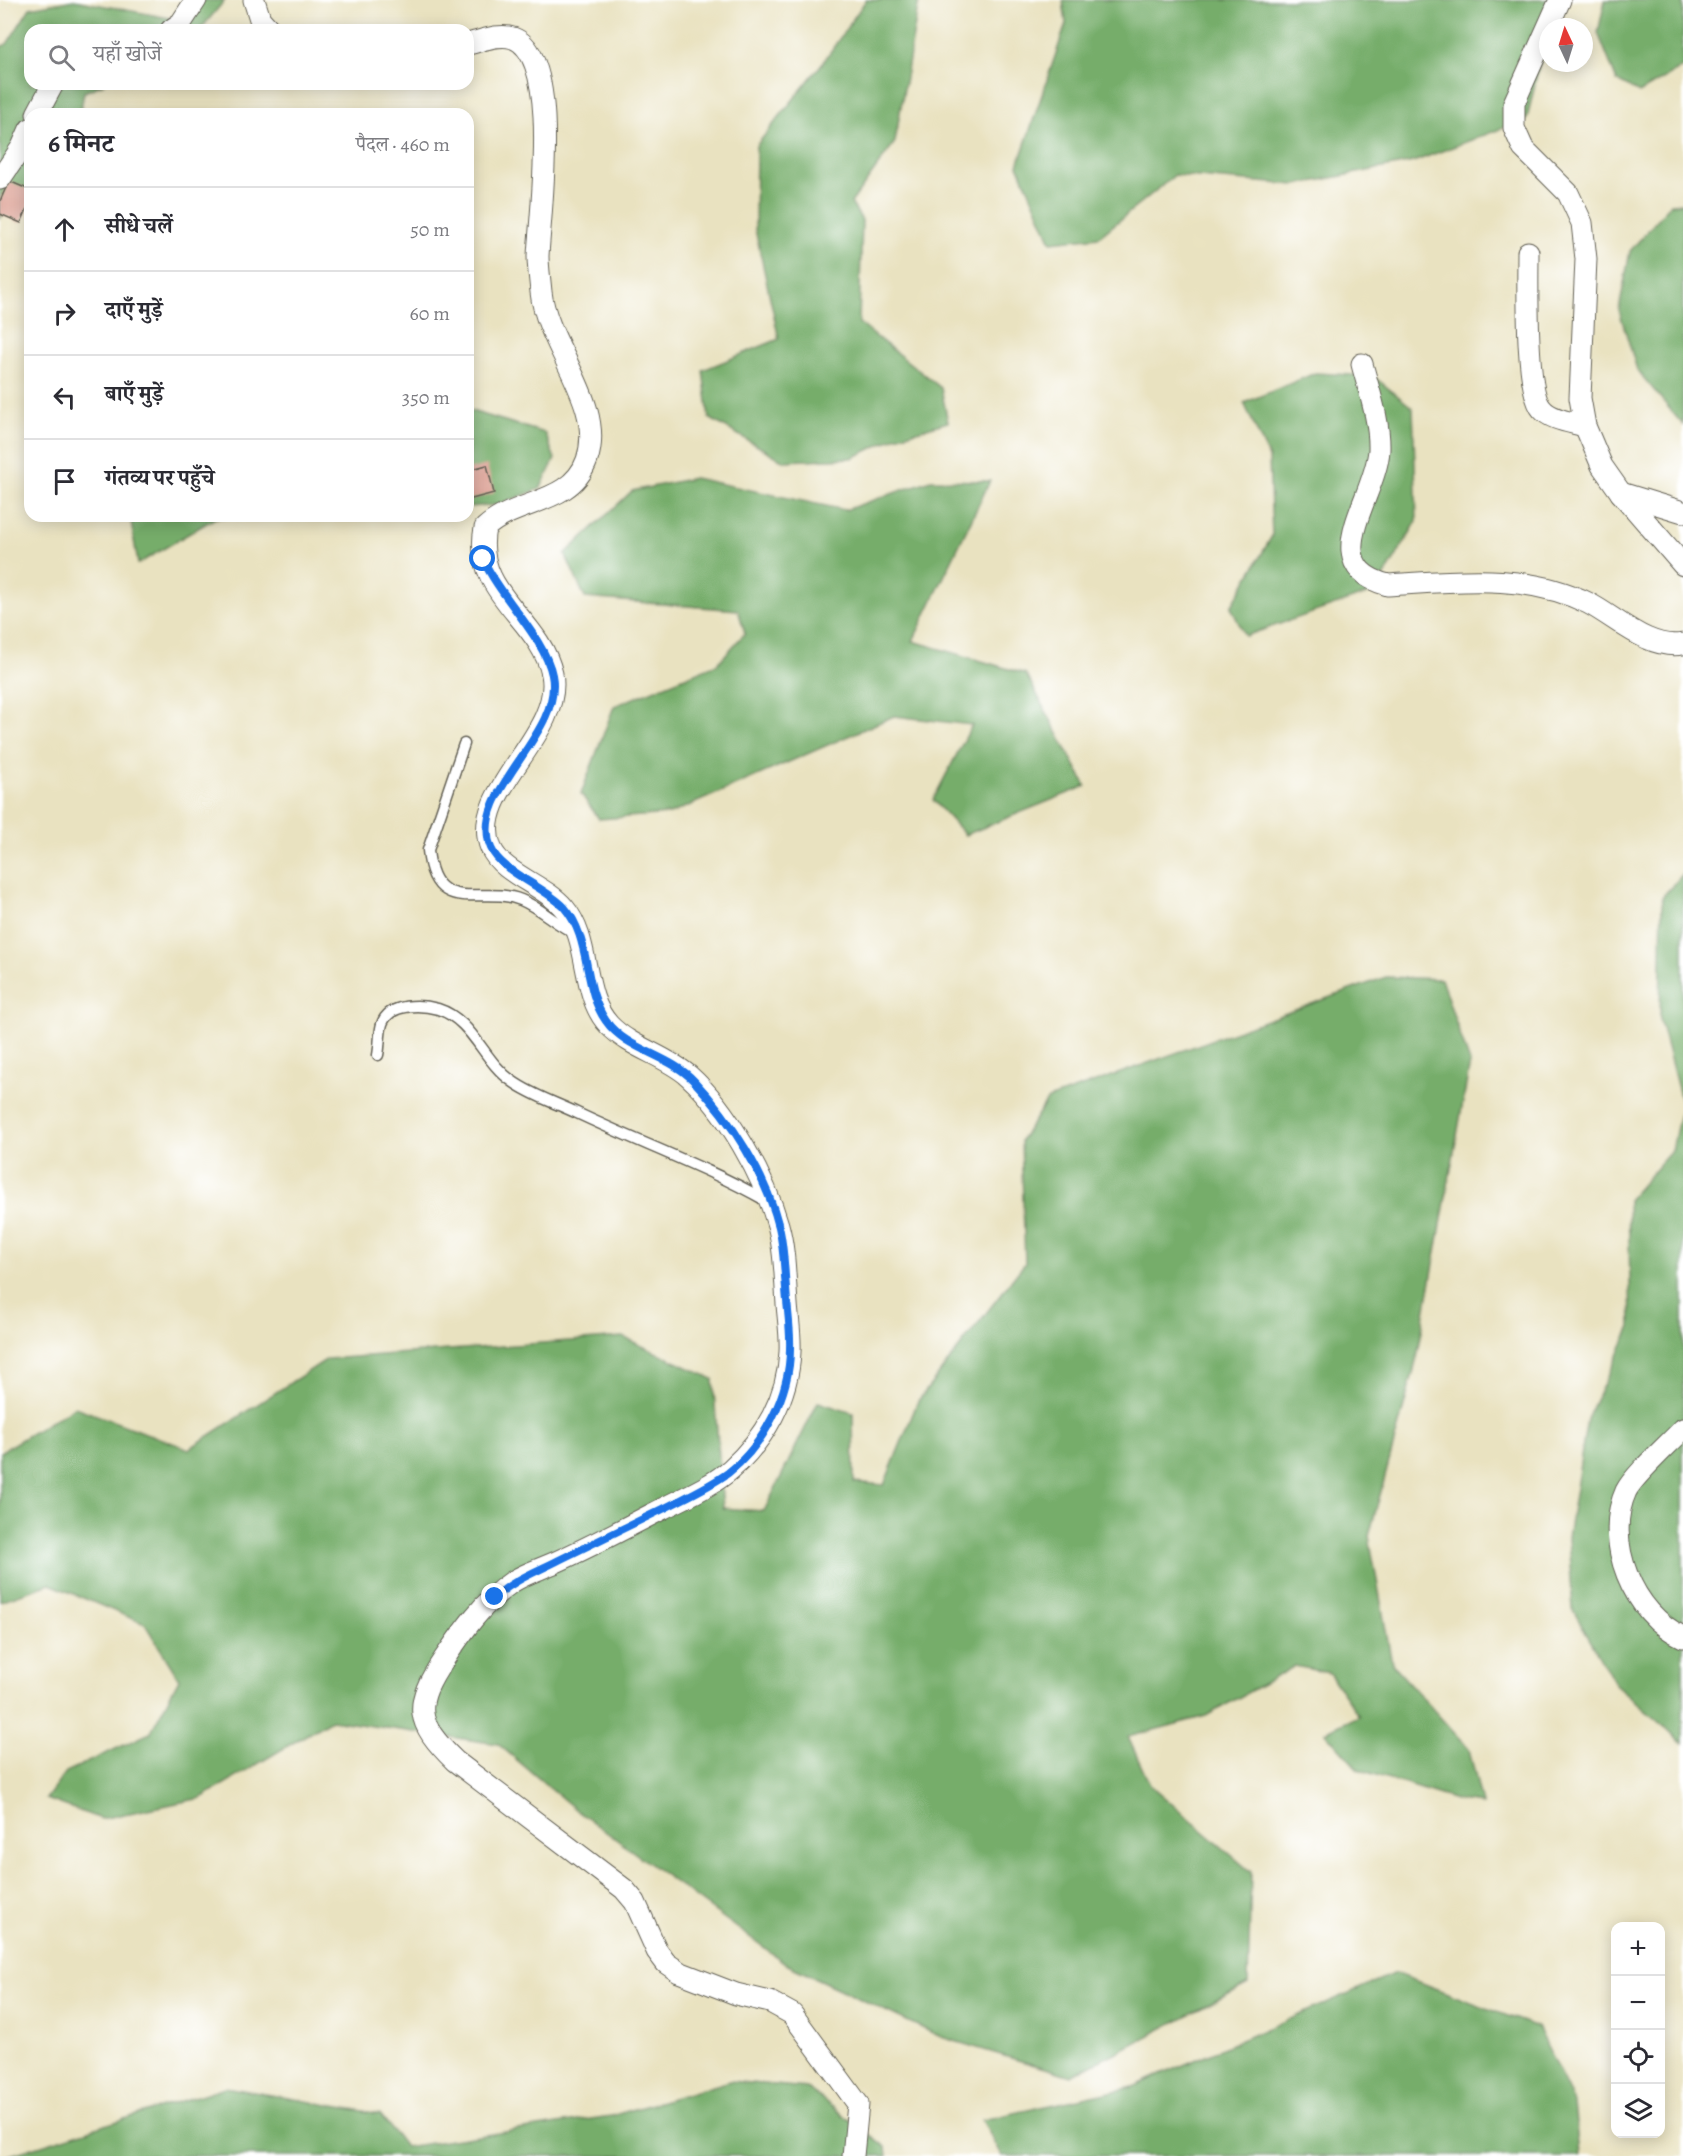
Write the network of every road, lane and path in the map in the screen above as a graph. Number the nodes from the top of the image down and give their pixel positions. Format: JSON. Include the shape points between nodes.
{"nodes":[{"id":1,"x":196,"y":0,"type":"edge"},
{"id":2,"x":254,"y":0,"type":"edge"},
{"id":3,"x":1560,"y":0,"type":"edge"},
{"id":4,"x":180,"y":24,"type":"edge"},
{"id":5,"x":265,"y":24,"type":"edge"},
{"id":6,"x":474,"y":42,"type":"edge"},
{"id":7,"x":49,"y":90,"type":"edge"},
{"id":8,"x":40,"y":108,"type":"edge"},
{"id":9,"x":24,"y":142,"type":"edge"},
{"id":10,"x":0,"y":179,"type":"edge"},
{"id":11,"x":1528,"y":252,"type":"dead end"},
{"id":12,"x":1362,"y":364,"type":"dead end"},
{"id":13,"x":1585,"y":426,"type":"junction"},
{"id":14,"x":1621,"y":493,"type":"junction"},
{"id":15,"x":1683,"y":512,"type":"edge"},
{"id":16,"x":1683,"y":565,"type":"edge"},
{"id":17,"x":1683,"y":644,"type":"edge"},
{"id":18,"x":464,"y":744,"type":"dead end"},
{"id":19,"x":580,"y":936,"type":"junction"},
{"id":20,"x":378,"y":1055,"type":"dead end"},
{"id":21,"x":770,"y":1203,"type":"junction"},
{"id":22,"x":1683,"y":1429,"type":"edge"},
{"id":23,"x":1683,"y":1637,"type":"edge"},
{"id":24,"x":853,"y":2156,"type":"edge"}],
"edges":[{"from":1,"to":4,"type":"street"},
{"from":2,"to":5,"type":"street"},
{"from":3,"to":13,"type":"street","via":[[1514,103],[1514,128],[1523,148],[1568,193],[1582,223],[1586,259],[1580,398]]},
{"from":6,"to":19,"type":"street","via":[[512,38],[531,54],[538,74],[544,111],[538,258],[541,295],[550,327],[588,411],[592,436],[587,460],[577,480],[560,493],[498,516],[485,528],[483,559],[492,580],[543,651],[553,676],[551,701],[542,722],[491,808],[487,828],[497,859],[540,886],[565,909]]},
{"from":7,"to":8,"type":"street"},
{"from":9,"to":10,"type":"street"},
{"from":11,"to":13,"type":"street","via":[[1535,397],[1541,409],[1554,417]]},
{"from":12,"to":17,"type":"street","via":[[1379,450],[1372,483],[1352,533],[1351,554],[1357,570],[1370,580],[1388,585],[1502,581],[1549,587],[1661,643]]},
{"from":13,"to":14,"type":"street","via":[[1602,466]]},
{"from":14,"to":15,"type":"street"},
{"from":14,"to":16,"type":"street"},
{"from":18,"to":19,"type":"lane","via":[[428,850],[429,867],[437,882],[467,897],[518,899]]},
{"from":19,"to":21,"type":"street","via":[[596,1005],[608,1024],[693,1079],[749,1156]]},
{"from":20,"to":21,"type":"lane","via":[[382,1022],[388,1014],[398,1008],[438,1009],[458,1018],[493,1065],[512,1081]]},
{"from":21,"to":24,"type":"street","via":[[782,1249],[790,1351],[775,1413],[756,1445],[728,1472],[691,1494],[512,1582],[468,1624],[425,1689],[422,1713],[436,1743],[455,1761],[624,1889],[635,1902],[666,1963],[679,1972],[736,1994],[770,2002],[792,2014],[858,2104]]},
{"from":22,"to":23,"type":"street","via":[[1627,1489],[1621,1506],[1619,1548],[1624,1572],[1638,1596],[1659,1622]]}]}
